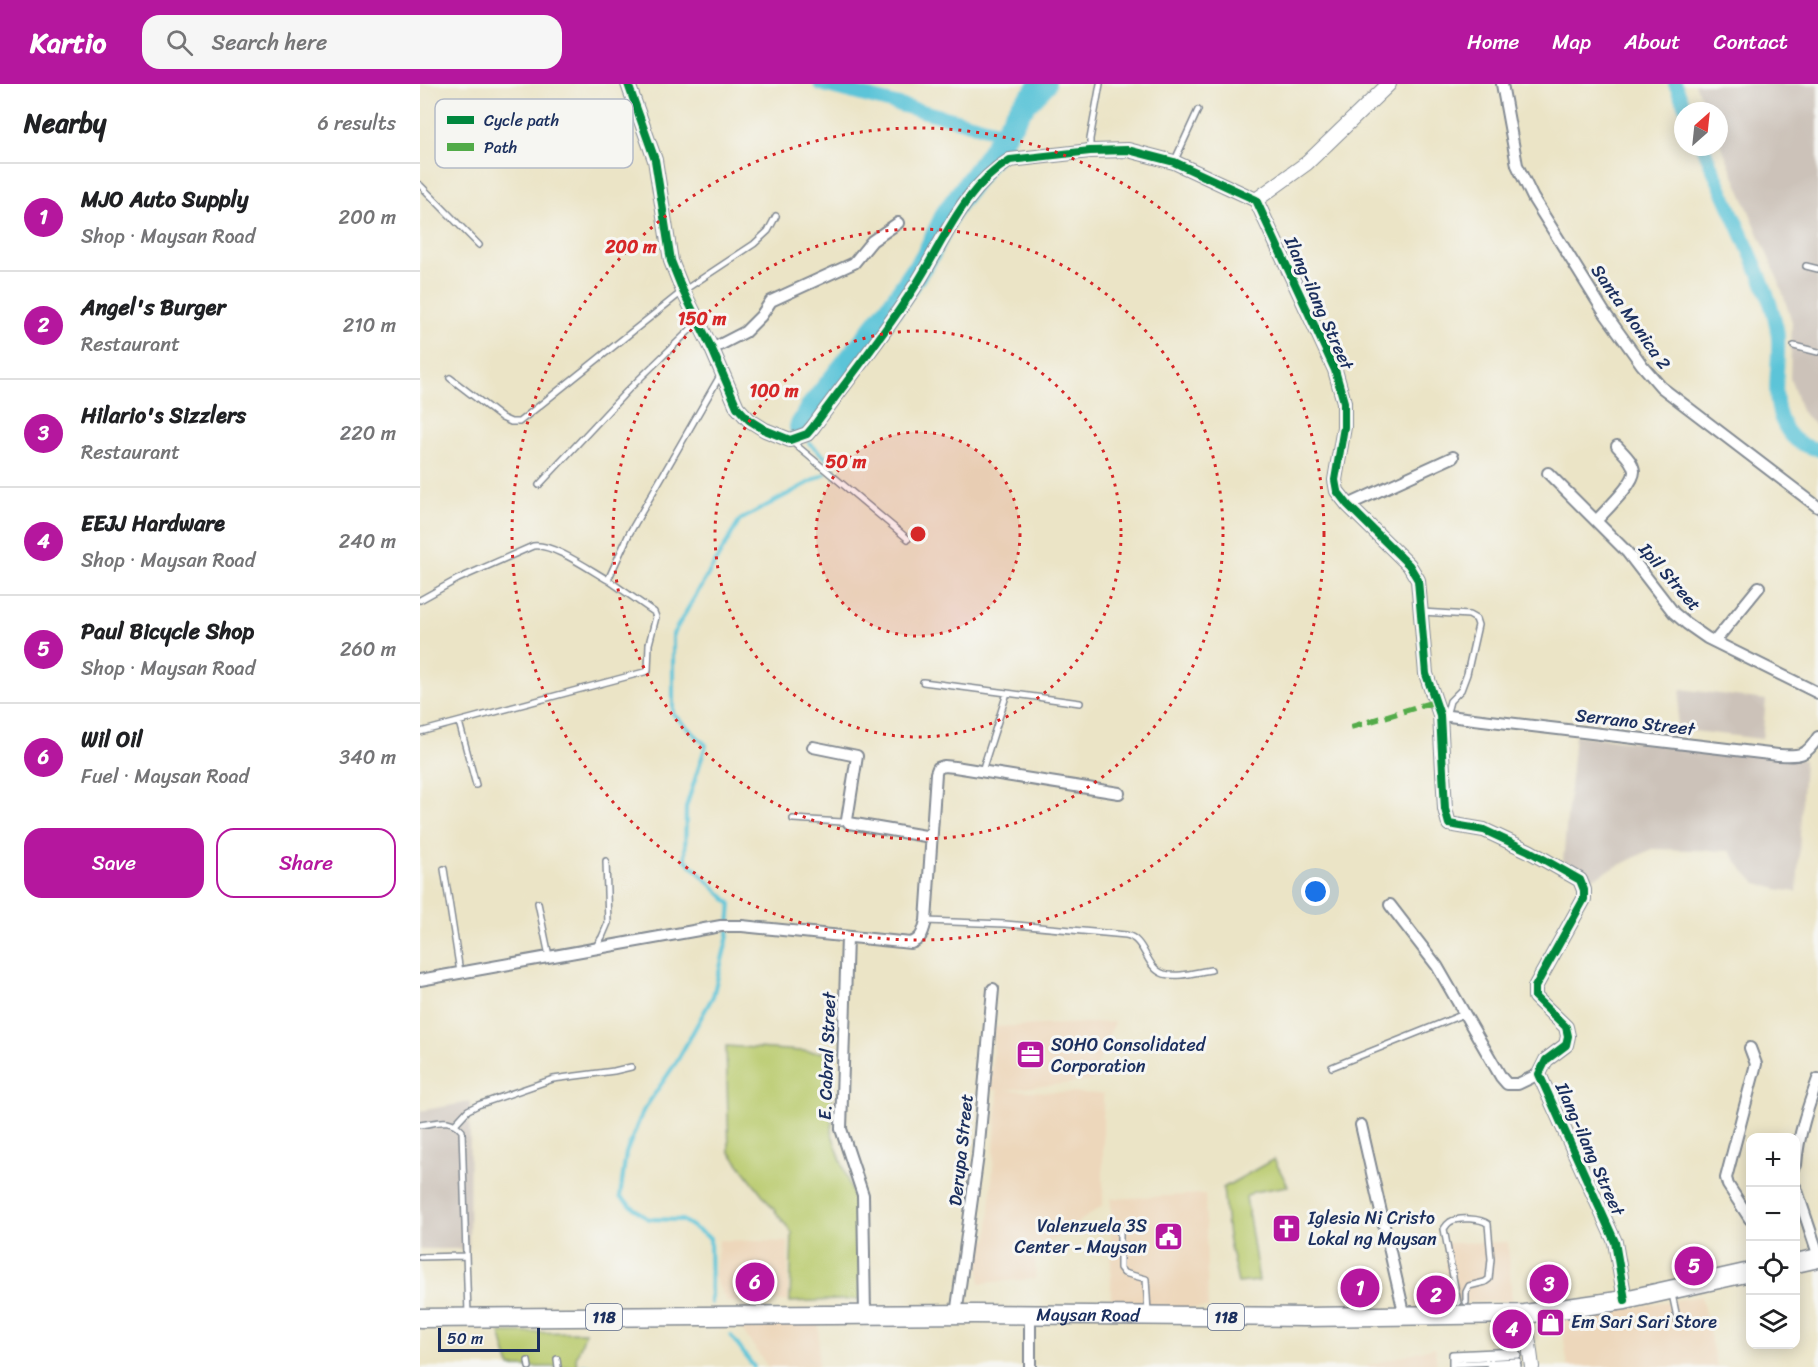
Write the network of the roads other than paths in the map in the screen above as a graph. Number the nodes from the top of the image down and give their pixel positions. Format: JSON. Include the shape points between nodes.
{"nodes":[{"id":1,"x":628,"y":84,"type":"edge"},
{"id":2,"x":1100,"y":84,"type":"edge"},
{"id":3,"x":1389,"y":84,"type":"edge"},
{"id":4,"x":1502,"y":84,"type":"edge"},
{"id":5,"x":1198,"y":110,"type":"dead end"},
{"id":6,"x":1090,"y":151,"type":"junction"},
{"id":7,"x":1174,"y":162,"type":"junction"},
{"id":8,"x":420,"y":185,"type":"edge"},
{"id":9,"x":1256,"y":200,"type":"junction"},
{"id":10,"x":776,"y":216,"type":"dead end"},
{"id":11,"x":898,"y":223,"type":"dead end"},
{"id":12,"x":479,"y":245,"type":"dead end"},
{"id":13,"x":1806,"y":266,"type":"dead end"},
{"id":14,"x":1818,"y":269,"type":"edge"},
{"id":15,"x":683,"y":291,"type":"junction"},
{"id":16,"x":699,"y":321,"type":"junction"},
{"id":17,"x":1794,"y":346,"type":"dead end"},
{"id":18,"x":712,"y":349,"type":"junction"},
{"id":19,"x":1818,"y":352,"type":"edge"},
{"id":20,"x":722,"y":372,"type":"junction"},
{"id":21,"x":450,"y":378,"type":"dead end"},
{"id":22,"x":789,"y":440,"type":"junction"},
{"id":23,"x":1617,"y":446,"type":"dead end"},
{"id":24,"x":1453,"y":457,"type":"dead end"},
{"id":25,"x":1548,"y":473,"type":"dead end"},
{"id":26,"x":539,"y":485,"type":"dead end"},
{"id":27,"x":1348,"y":505,"type":"junction"},
{"id":28,"x":1818,"y":507,"type":"edge"},
{"id":29,"x":1596,"y":521,"type":"junction"},
{"id":30,"x":908,"y":540,"type":"dead end"},
{"id":31,"x":608,"y":580,"type":"junction"},
{"id":32,"x":1759,"y":587,"type":"dead end"},
{"id":33,"x":420,"y":600,"type":"edge"},
{"id":34,"x":1422,"y":612,"type":"junction"},
{"id":35,"x":1715,"y":641,"type":"junction"},
{"id":36,"x":923,"y":682,"type":"dead end"},
{"id":37,"x":1007,"y":693,"type":"junction"},
{"id":38,"x":1818,"y":693,"type":"edge"},
{"id":39,"x":1080,"y":703,"type":"dead end"},
{"id":40,"x":1443,"y":716,"type":"junction"},
{"id":41,"x":459,"y":722,"type":"junction"},
{"id":42,"x":420,"y":732,"type":"edge"},
{"id":43,"x":1818,"y":737,"type":"edge"},
{"id":44,"x":813,"y":747,"type":"dead end"},
{"id":45,"x":982,"y":772,"type":"junction"},
{"id":46,"x":476,"y":785,"type":"dead end"},
{"id":47,"x":1119,"y":793,"type":"dead end"},
{"id":48,"x":792,"y":819,"type":"dead end"},
{"id":49,"x":847,"y":820,"type":"junction"},
{"id":50,"x":931,"y":837,"type":"junction"},
{"id":51,"x":606,"y":861,"type":"dead end"},
{"id":52,"x":444,"y":869,"type":"dead end"},
{"id":53,"x":538,"y":903,"type":"dead end"},
{"id":54,"x":1390,"y":905,"type":"dead end"},
{"id":55,"x":926,"y":921,"type":"junction"},
{"id":56,"x":847,"y":937,"type":"junction"},
{"id":57,"x":594,"y":949,"type":"junction"},
{"id":58,"x":549,"y":956,"type":"junction"},
{"id":59,"x":1211,"y":970,"type":"dead end"},
{"id":60,"x":460,"y":972,"type":"junction"},
{"id":61,"x":420,"y":980,"type":"edge"},
{"id":62,"x":993,"y":988,"type":"dead end"},
{"id":63,"x":1465,"y":1014,"type":"junction"},
{"id":64,"x":1750,"y":1048,"type":"dead end"},
{"id":65,"x":631,"y":1067,"type":"dead end"},
{"id":66,"x":1332,"y":1067,"type":"dead end"},
{"id":67,"x":1539,"y":1074,"type":"junction"},
{"id":68,"x":1818,"y":1079,"type":"edge"},
{"id":69,"x":456,"y":1123,"type":"junction"},
{"id":70,"x":420,"y":1125,"type":"edge"},
{"id":71,"x":1361,"y":1125,"type":"dead end"},
{"id":72,"x":1800,"y":1135,"type":"edge"},
{"id":73,"x":1800,"y":1200,"type":"edge"},
{"id":74,"x":1746,"y":1213,"type":"edge"},
{"id":75,"x":1120,"y":1230,"type":"dead end"},
{"id":76,"x":465,"y":1256,"type":"junction"},
{"id":77,"x":1818,"y":1256,"type":"edge"},
{"id":78,"x":420,"y":1257,"type":"edge"},
{"id":79,"x":1800,"y":1262,"type":"edge"},
{"id":80,"x":1746,"y":1273,"type":"edge"},
{"id":81,"x":1672,"y":1289,"type":"junction"},
{"id":82,"x":1625,"y":1300,"type":"junction"},
{"id":83,"x":1466,"y":1302,"type":"dead end"},
{"id":84,"x":1458,"y":1303,"type":"dead end"},
{"id":85,"x":1526,"y":1314,"type":"junction"},
{"id":86,"x":866,"y":1315,"type":"junction"},
{"id":87,"x":956,"y":1315,"type":"junction"},
{"id":88,"x":1030,"y":1315,"type":"junction"},
{"id":89,"x":1148,"y":1316,"type":"junction"},
{"id":90,"x":1406,"y":1317,"type":"junction"},
{"id":91,"x":420,"y":1318,"type":"edge"},
{"id":92,"x":468,"y":1318,"type":"junction"},
{"id":93,"x":1678,"y":1322,"type":"dead end"},
{"id":94,"x":557,"y":1359,"type":"dead end"},
{"id":95,"x":1521,"y":1360,"type":"edge"},
{"id":96,"x":1452,"y":1363,"type":"edge"},
{"id":97,"x":558,"y":1367,"type":"edge"},
{"id":98,"x":1030,"y":1367,"type":"edge"},
{"id":99,"x":1489,"y":1367,"type":"edge"}],
"edges":[{"from":1,"to":15,"type":"street","via":[[655,160],[671,261]]},
{"from":2,"to":6,"type":"lane"},
{"from":3,"to":9,"type":"street","via":[[1307,163]]},
{"from":4,"to":28,"type":"street","name":"Santa Monica 2","via":[[1517,165],[1533,198],[1642,365],[1661,387]]},
{"from":5,"to":7,"type":"lane"},
{"from":6,"to":7,"type":"street","via":[[1128,150]]},
{"from":6,"to":22,"type":"street","via":[[1010,160],[1000,166],[963,204],[911,293],[813,427],[807,434]]},
{"from":7,"to":9,"type":"street"},
{"from":8,"to":12,"type":"lane"},
{"from":9,"to":27,"type":"street","name":"Ilang-ilang Street","via":[[1335,370],[1344,402],[1335,480],[1337,491]]},
{"from":10,"to":15,"type":"lane","via":[[754,244]]},
{"from":11,"to":18,"type":"street","via":[[872,241],[854,263],[771,301],[745,332]]},
{"from":13,"to":14,"type":"lane"},
{"from":15,"to":16,"type":"street"},
{"from":15,"to":21,"type":"lane","via":[[519,422],[502,418]]},
{"from":16,"to":18,"type":"street"},
{"from":16,"to":26,"type":"lane"},
{"from":17,"to":19,"type":"lane"},
{"from":18,"to":20,"type":"street"},
{"from":20,"to":22,"type":"street","via":[[737,407],[749,420]]},
{"from":20,"to":31,"type":"lane","via":[[629,534]]},
{"from":22,"to":30,"type":"lane"},
{"from":23,"to":29,"type":"street","via":[[1632,465],[1633,474]]},
{"from":24,"to":27,"type":"street"},
{"from":25,"to":29,"type":"street","name":"Ipil Street"},
{"from":27,"to":34,"type":"street","name":"Ilang-ilang Street","via":[[1416,573]]},
{"from":29,"to":35,"type":"street","name":"Ipil Street","via":[[1627,552],[1674,613]]},
{"from":31,"to":33,"type":"lane","via":[[539,545],[458,579]]},
{"from":31,"to":41,"type":"lane","via":[[654,612],[648,671]]},
{"from":32,"to":35,"type":"street"},
{"from":34,"to":40,"type":"street","name":"Ilang-ilang Street","via":[[1426,674]]},
{"from":34,"to":40,"type":"lane","via":[[1469,615],[1478,624],[1461,690]]},
{"from":35,"to":38,"type":"street","name":"Ipil Street"},
{"from":36,"to":37,"type":"lane"},
{"from":37,"to":39,"type":"lane"},
{"from":37,"to":45,"type":"lane"},
{"from":40,"to":43,"type":"street","name":"Serrano Street","via":[[1778,755],[1800,756]]},
{"from":40,"to":67,"type":"street","name":"Ilang-ilang Street","via":[[1444,809],[1449,824],[1484,830],[1529,851],[1580,880],[1584,890],[1584,899],[1535,987],[1536,997],[1568,1031],[1566,1045],[1546,1060]]},
{"from":41,"to":42,"type":"lane"},
{"from":41,"to":46,"type":"lane"},
{"from":44,"to":49,"type":"street","via":[[857,756]]},
{"from":45,"to":47,"type":"street"},
{"from":45,"to":50,"type":"street","via":[[938,768]]},
{"from":48,"to":49,"type":"lane"},
{"from":49,"to":50,"type":"street","via":[[854,825]]},
{"from":50,"to":55,"type":"street"},
{"from":51,"to":57,"type":"lane","via":[[608,923]]},
{"from":52,"to":60,"type":"lane"},
{"from":53,"to":58,"type":"lane"},
{"from":54,"to":63,"type":"street","name":"Ilang-ilang Street","via":[[1437,966]]},
{"from":55,"to":56,"type":"street","via":[[922,935],[911,944]]},
{"from":55,"to":59,"type":"lane","via":[[1126,935],[1137,941],[1153,966],[1165,975]]},
{"from":56,"to":57,"type":"street","via":[[721,926]]},
{"from":56,"to":86,"type":"street","name":"E. Cabral Street","via":[[841,1129],[863,1195]]},
{"from":57,"to":58,"type":"street"},
{"from":58,"to":60,"type":"street"},
{"from":60,"to":61,"type":"street"},
{"from":62,"to":87,"type":"street","name":"Derupa Street","via":[[978,1155]]},
{"from":63,"to":66,"type":"lane"},
{"from":63,"to":67,"type":"street","name":"Ilang-ilang Street","via":[[1507,1083],[1518,1084]]},
{"from":64,"to":74,"type":"street","via":[[1756,1064],[1726,1179]]},
{"from":65,"to":69,"type":"lane","via":[[539,1083],[468,1110]]},
{"from":67,"to":82,"type":"street","name":"Ilang-ilang Street","via":[[1616,1242]]},
{"from":68,"to":72,"type":"street"},
{"from":69,"to":70,"type":"lane"},
{"from":69,"to":76,"type":"lane","via":[[462,1131]]},
{"from":71,"to":90,"type":"street"},
{"from":73,"to":77,"type":"street"},
{"from":75,"to":89,"type":"lane","via":[[1120,1268],[1146,1279]]},
{"from":76,"to":78,"type":"lane"},
{"from":76,"to":92,"type":"lane"},
{"from":77,"to":79,"type":"main road"},
{"from":80,"to":81,"type":"main road","name":"Maysan Road","number":"118"},
{"from":81,"to":82,"type":"main road","name":"Maysan Road","number":"118"},
{"from":81,"to":93,"type":"lane"},
{"from":82,"to":85,"type":"main road","name":"Maysan Road","number":"118"},
{"from":83,"to":84,"type":"lane","via":[[1469,1286],[1489,1279],[1488,1224],[1482,1220],[1454,1220],[1444,1229]]},
{"from":85,"to":90,"type":"main road","name":"Maysan Road","number":"118"},
{"from":85,"to":95,"type":"street"},
{"from":86,"to":87,"type":"main road","name":"Maysan Road","number":"118"},
{"from":86,"to":92,"type":"main road","name":"Maysan Road","number":"118"},
{"from":87,"to":88,"type":"main road","name":"Maysan Road","number":"118"},
{"from":88,"to":89,"type":"main road","name":"Maysan Road","number":"118"},
{"from":88,"to":98,"type":"street"},
{"from":89,"to":90,"type":"main road","name":"Maysan Road","number":"118"},
{"from":91,"to":92,"type":"main road","name":"Maysan Road","number":"118"},
{"from":94,"to":97,"type":"lane"},
{"from":95,"to":96,"type":"lane"},
{"from":95,"to":96,"type":"lane","via":[[1452,1354]]},
{"from":95,"to":99,"type":"lane"}]}
